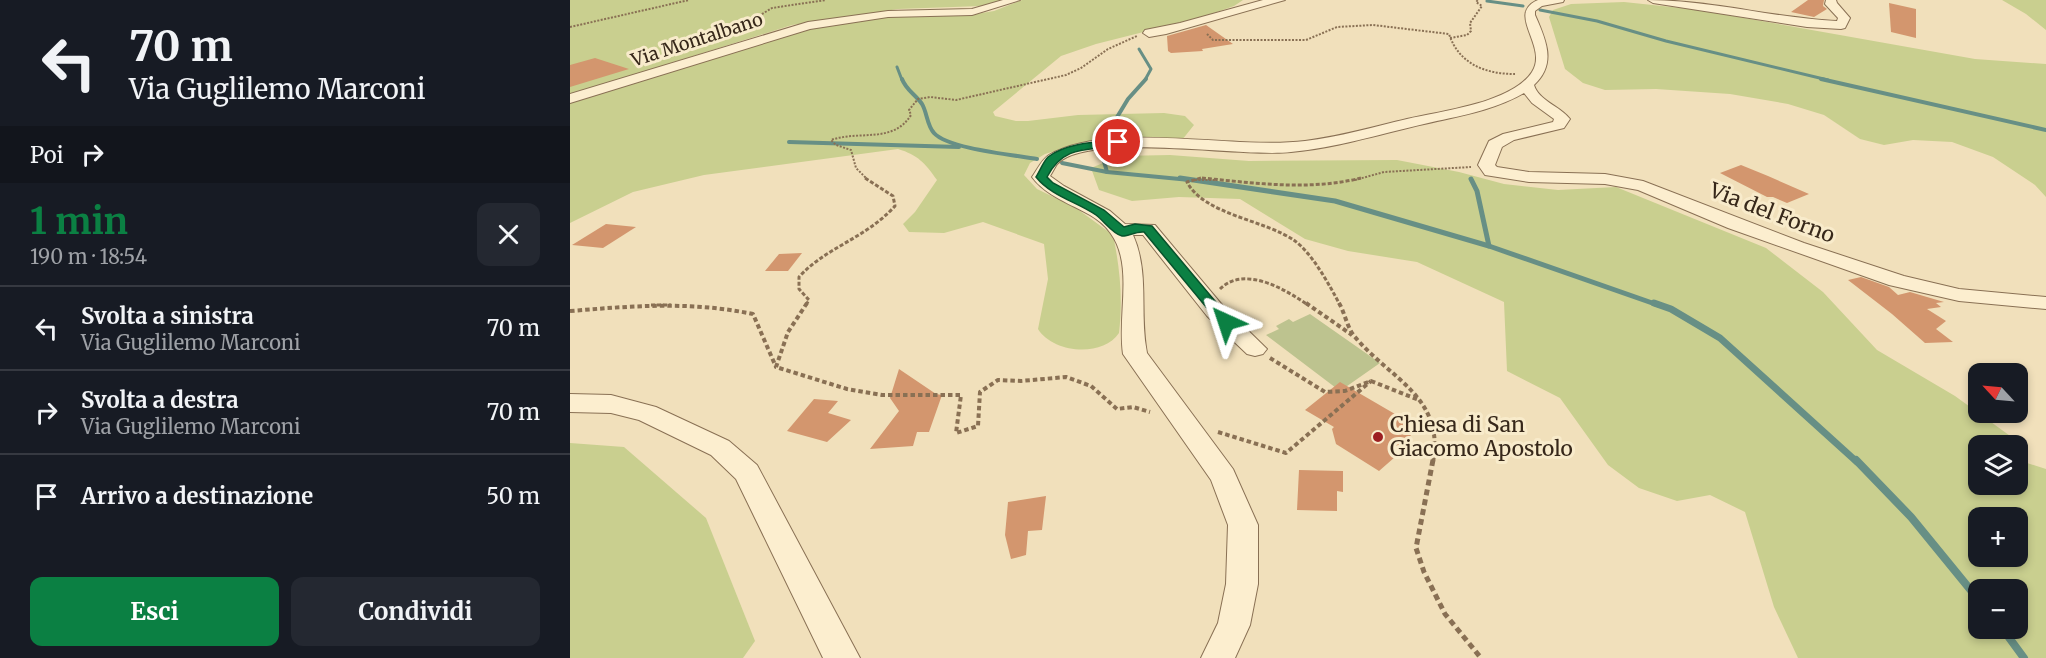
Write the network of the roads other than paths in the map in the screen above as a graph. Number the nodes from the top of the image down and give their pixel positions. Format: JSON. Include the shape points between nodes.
{"nodes":[{"id":1,"x":1014,"y":0,"type":"edge"},
{"id":2,"x":1280,"y":0,"type":"edge"},
{"id":3,"x":1559,"y":0,"type":"edge"},
{"id":4,"x":1653,"y":0,"type":"edge"},
{"id":5,"x":1830,"y":0,"type":"edge"},
{"id":6,"x":1149,"y":33,"type":"road end"},
{"id":7,"x":1532,"y":79,"type":"junction"},
{"id":8,"x":570,"y":99,"type":"edge"},
{"id":9,"x":1124,"y":233,"type":"junction"},
{"id":10,"x":2046,"y":303,"type":"edge"},
{"id":11,"x":1255,"y":349,"type":"road end"},
{"id":12,"x":570,"y":403,"type":"edge"},
{"id":13,"x":843,"y":658,"type":"edge"},
{"id":14,"x":1218,"y":658,"type":"edge"}],
"edges":[{"from":1,"to":8,"type":"street","name":"Via Montalbano","via":[[972,12],[888,14],[808,26]]},
{"from":2,"to":6,"type":"street"},
{"from":3,"to":7,"type":"street","via":[[1539,3],[1530,10],[1543,58]]},
{"from":4,"to":5,"type":"street","via":[[1841,25],[1844,18]]},
{"from":7,"to":9,"type":"street","via":[[1484,105],[1297,146],[1253,149],[1104,143],[1075,149],[1051,160],[1041,177],[1100,213]]},
{"from":7,"to":10,"type":"street","name":"Via del Forno","via":[[1528,91],[1562,119],[1559,125],[1495,144],[1486,165],[1491,171],[1534,179],[1620,180],[1855,268],[1947,293]]},
{"from":9,"to":11,"type":"street","via":[[1127,229],[1148,229],[1208,303]]},
{"from":9,"to":14,"type":"street","via":[[1134,269],[1132,342],[1136,354],[1223,476],[1243,525],[1242,584],[1234,625]]},
{"from":12,"to":13,"type":"street","via":[[611,404],[646,413],[720,448],[747,472]]}]}
